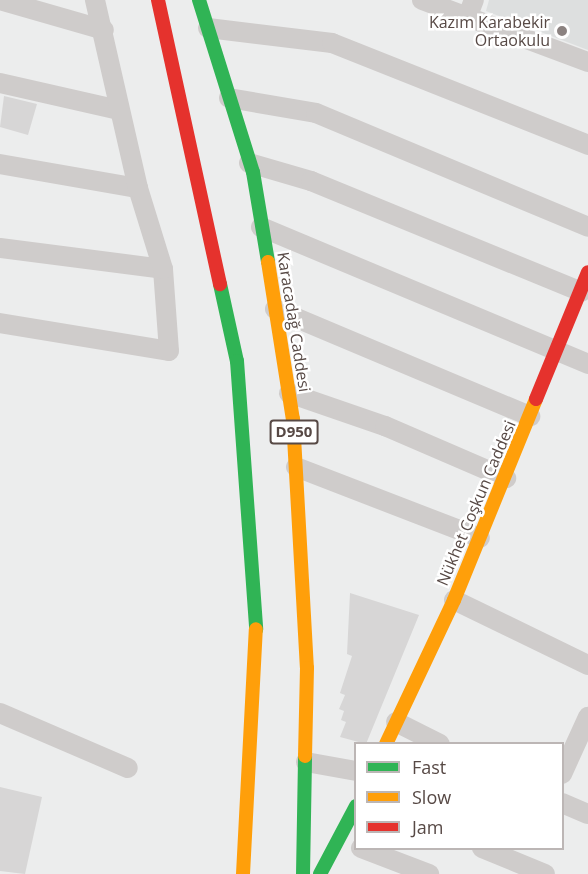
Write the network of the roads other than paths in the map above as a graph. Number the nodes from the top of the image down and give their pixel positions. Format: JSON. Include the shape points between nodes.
{"nodes":[{"id":1,"x":0,"y":0,"type":"edge"},
{"id":2,"x":95,"y":0,"type":"edge"},
{"id":3,"x":158,"y":0,"type":"edge"},
{"id":4,"x":200,"y":0,"type":"edge"},
{"id":5,"x":422,"y":0,"type":"edge"},
{"id":6,"x":470,"y":9,"type":"edge"},
{"id":7,"x":208,"y":28,"type":"junction"},
{"id":8,"x":104,"y":30,"type":"junction"},
{"id":9,"x":588,"y":62,"type":"edge"},
{"id":10,"x":0,"y":83,"type":"edge"},
{"id":11,"x":229,"y":98,"type":"junction"},
{"id":12,"x":119,"y":110,"type":"junction"},
{"id":13,"x":588,"y":145,"type":"edge"},
{"id":14,"x":249,"y":163,"type":"junction"},
{"id":15,"x":0,"y":164,"type":"edge"},
{"id":16,"x":138,"y":188,"type":"junction"},
{"id":17,"x":261,"y":227,"type":"junction"},
{"id":18,"x":588,"y":227,"type":"edge"},
{"id":19,"x":0,"y":248,"type":"edge"},
{"id":20,"x":163,"y":269,"type":"junction"},
{"id":21,"x":588,"y":272,"type":"edge"},
{"id":22,"x":581,"y":292,"type":"junction"},
{"id":23,"x":275,"y":309,"type":"junction"},
{"id":24,"x":0,"y":323,"type":"edge"},
{"id":25,"x":558,"y":350,"type":"junction"},
{"id":26,"x":588,"y":364,"type":"edge"},
{"id":27,"x":289,"y":393,"type":"junction"},
{"id":28,"x":530,"y":416,"type":"junction"},
{"id":29,"x":296,"y":467,"type":"junction"},
{"id":30,"x":506,"y":478,"type":"junction"},
{"id":31,"x":480,"y":538,"type":"junction"},
{"id":32,"x":454,"y":600,"type":"junction"},
{"id":33,"x":588,"y":664,"type":"edge"},
{"id":34,"x":0,"y":713,"type":"edge"},
{"id":35,"x":588,"y":717,"type":"edge"},
{"id":36,"x":396,"y":722,"type":"junction"},
{"id":37,"x":387,"y":742,"type":"edge"},
{"id":38,"x":436,"y":742,"type":"edge"},
{"id":39,"x":306,"y":762,"type":"junction"},
{"id":40,"x":128,"y":768,"type":"dead end"},
{"id":41,"x":564,"y":770,"type":"edge"},
{"id":42,"x":354,"y":771,"type":"edge"},
{"id":43,"x":564,"y":803,"type":"edge"},
{"id":44,"x":354,"y":814,"type":"edge"},
{"id":45,"x":588,"y":814,"type":"edge"},
{"id":46,"x":347,"y":843,"type":"edge"},
{"id":47,"x":364,"y":850,"type":"edge"},
{"id":48,"x":485,"y":850,"type":"edge"},
{"id":49,"x":243,"y":874,"type":"edge"},
{"id":50,"x":303,"y":874,"type":"edge"},
{"id":51,"x":320,"y":874,"type":"edge"},
{"id":52,"x":429,"y":874,"type":"edge"},
{"id":53,"x":545,"y":874,"type":"edge"}],
"edges":[{"from":1,"to":8,"type":"street"},
{"from":2,"to":8,"type":"street"},
{"from":3,"to":49,"type":"main road","via":[[237,361],[257,642]]},
{"from":4,"to":7,"type":"main road","name":"Karacadağ Caddesi","number":"D950"},
{"from":5,"to":6,"type":"street"},
{"from":6,"to":9,"type":"street"},
{"from":7,"to":11,"type":"main road","name":"Karacadağ Caddesi","number":"D950"},
{"from":7,"to":13,"type":"street","via":[[332,43]]},
{"from":8,"to":12,"type":"street"},
{"from":10,"to":12,"type":"street"},
{"from":11,"to":14,"type":"main road","name":"Karacadağ Caddesi","number":"D950"},
{"from":11,"to":18,"type":"street","via":[[316,112]]},
{"from":12,"to":16,"type":"street"},
{"from":14,"to":17,"type":"main road","name":"Karacadağ Caddesi","number":"D950"},
{"from":14,"to":22,"type":"street","via":[[311,181]]},
{"from":15,"to":16,"type":"street"},
{"from":16,"to":20,"type":"street"},
{"from":17,"to":23,"type":"main road","name":"Karacadağ Caddesi","number":"D950"},
{"from":17,"to":25,"type":"street"},
{"from":19,"to":20,"type":"street"},
{"from":20,"to":24,"type":"street","via":[[168,351]]},
{"from":21,"to":22,"type":"main road","name":"Nükhet Coşkun Caddesi"},
{"from":22,"to":25,"type":"main road","name":"Nükhet Coşkun Caddesi"},
{"from":23,"to":27,"type":"main road","name":"Karacadağ Caddesi","number":"D950"},
{"from":23,"to":28,"type":"street"},
{"from":25,"to":26,"type":"street"},
{"from":25,"to":28,"type":"main road","name":"Nükhet Coşkun Caddesi"},
{"from":27,"to":29,"type":"main road","name":"Karacadağ Caddesi","number":"D950"},
{"from":27,"to":30,"type":"street","via":[[385,426]]},
{"from":28,"to":30,"type":"main road","name":"Nükhet Coşkun Caddesi"},
{"from":29,"to":31,"type":"street"},
{"from":29,"to":39,"type":"main road","name":"Karacadağ Caddesi","number":"D950","via":[[307,668]]},
{"from":30,"to":31,"type":"main road","name":"Nükhet Coşkun Caddesi"},
{"from":31,"to":32,"type":"main road","name":"Nükhet Coşkun Caddesi"},
{"from":32,"to":33,"type":"street"},
{"from":32,"to":36,"type":"main road","name":"Nükhet Coşkun Caddesi"},
{"from":34,"to":40,"type":"street"},
{"from":35,"to":41,"type":"street"},
{"from":36,"to":37,"type":"main road","name":"Nükhet Coşkun Caddesi"},
{"from":36,"to":38,"type":"street"},
{"from":39,"to":42,"type":"street"},
{"from":39,"to":50,"type":"main road","name":"Karacadağ Caddesi","number":"D950"},
{"from":43,"to":45,"type":"street"},
{"from":44,"to":46,"type":"main road"},
{"from":46,"to":51,"type":"main road"},
{"from":47,"to":52,"type":"street"},
{"from":48,"to":53,"type":"street"}]}
